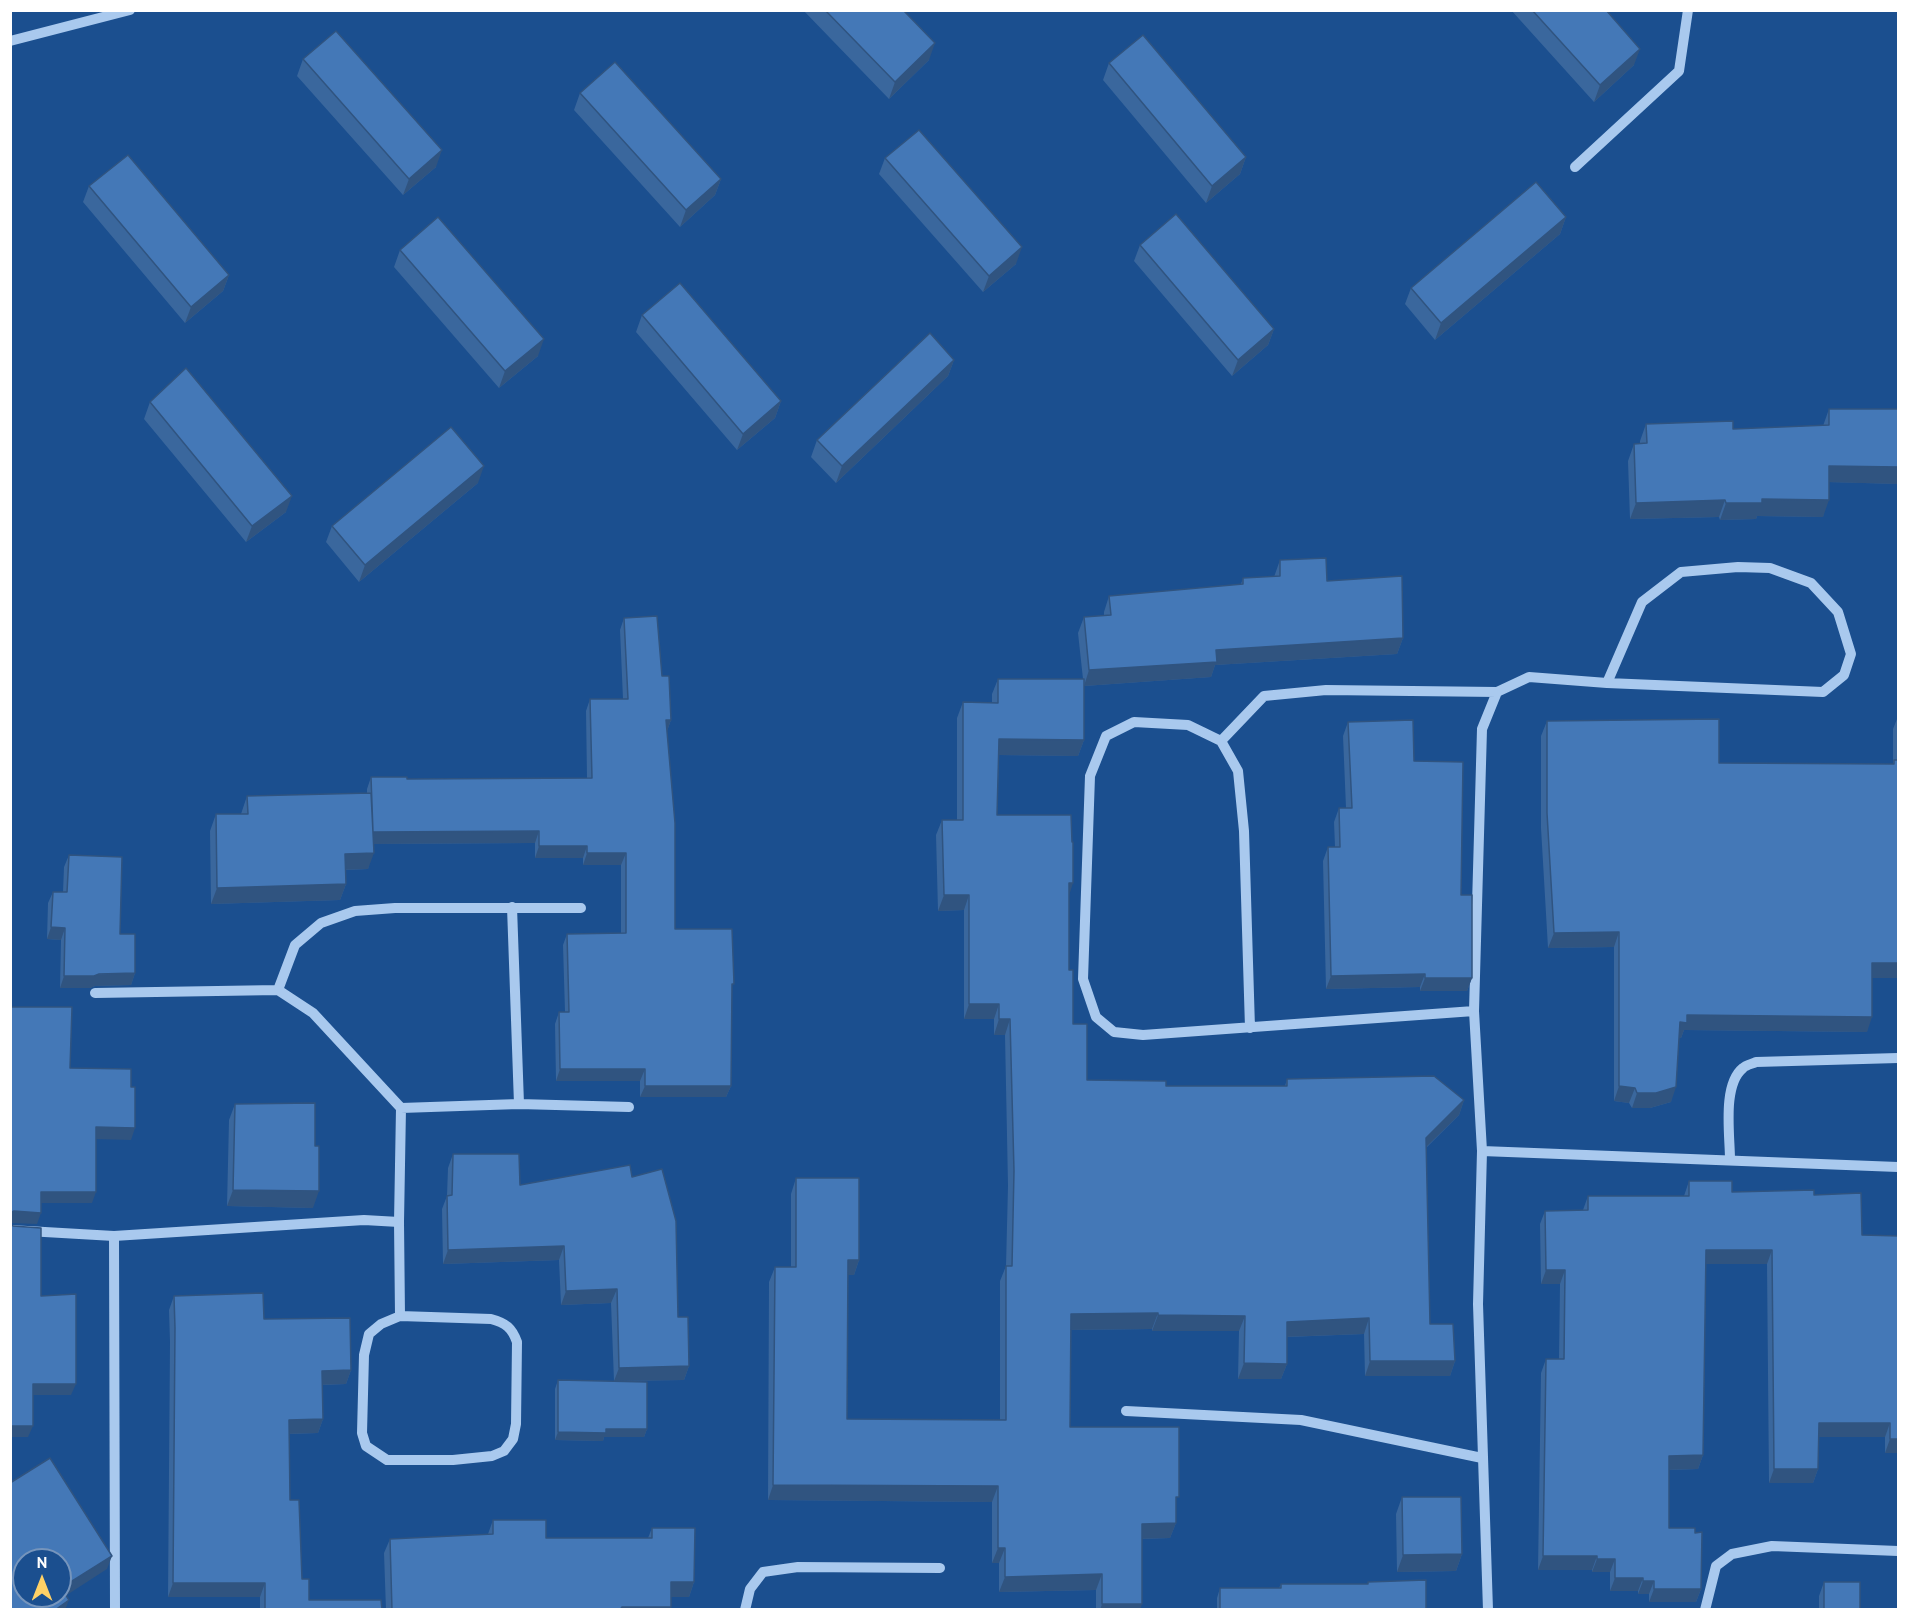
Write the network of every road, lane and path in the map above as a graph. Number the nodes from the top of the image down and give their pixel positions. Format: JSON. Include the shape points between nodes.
{"nodes":[{"id":1,"x":130,"y":10,"type":"edge"},
{"id":2,"x":1688,"y":10,"type":"edge"},
{"id":3,"x":10,"y":41,"type":"edge"},
{"id":4,"x":1575,"y":166,"type":"dead end"},
{"id":5,"x":1606,"y":683,"type":"junction"},
{"id":6,"x":1497,"y":692,"type":"junction"},
{"id":7,"x":1221,"y":741,"type":"junction"},
{"id":8,"x":512,"y":907,"type":"junction"},
{"id":9,"x":581,"y":908,"type":"dead end"},
{"id":10,"x":278,"y":990,"type":"junction"},
{"id":11,"x":94,"y":993,"type":"edge"},
{"id":12,"x":1474,"y":1011,"type":"junction"},
{"id":13,"x":1250,"y":1028,"type":"junction"},
{"id":14,"x":1899,"y":1058,"type":"edge"},
{"id":15,"x":519,"y":1104,"type":"junction"},
{"id":16,"x":628,"y":1107,"type":"dead end"},
{"id":17,"x":401,"y":1108,"type":"junction"},
{"id":18,"x":1482,"y":1151,"type":"junction"},
{"id":19,"x":1730,"y":1160,"type":"junction"},
{"id":20,"x":1899,"y":1167,"type":"edge"},
{"id":21,"x":399,"y":1222,"type":"junction"},
{"id":22,"x":10,"y":1230,"type":"edge"},
{"id":23,"x":114,"y":1236,"type":"junction"},
{"id":24,"x":400,"y":1316,"type":"junction"},
{"id":25,"x":1126,"y":1411,"type":"dead end"},
{"id":26,"x":1482,"y":1458,"type":"junction"},
{"id":27,"x":1899,"y":1551,"type":"edge"},
{"id":28,"x":940,"y":1568,"type":"dead end"},
{"id":29,"x":115,"y":1610,"type":"edge"},
{"id":30,"x":745,"y":1610,"type":"edge"},
{"id":31,"x":1488,"y":1610,"type":"edge"},
{"id":32,"x":1705,"y":1610,"type":"edge"}],
"edges":[{"from":1,"to":3,"type":"street"},
{"from":2,"to":4,"type":"street","via":[[1679,71]]},
{"from":5,"to":5,"type":"street","via":[[1823,692],[1844,675],[1851,654],[1838,612],[1811,583],[1770,568],[1681,572],[1642,602]]},
{"from":5,"to":6,"type":"street","via":[[1528,677]]},
{"from":6,"to":7,"type":"street","via":[[1326,690],[1264,696]]},
{"from":6,"to":12,"type":"street","via":[[1482,729]]},
{"from":7,"to":13,"type":"street","via":[[1238,771],[1244,831]]},
{"from":7,"to":13,"type":"street","via":[[1188,725],[1134,722],[1106,736],[1090,776],[1083,979],[1096,1017],[1114,1032],[1143,1035]]},
{"from":8,"to":9,"type":"street"},
{"from":8,"to":10,"type":"street","via":[[355,910],[321,923],[295,945]]},
{"from":8,"to":15,"type":"street"},
{"from":10,"to":11,"type":"street"},
{"from":10,"to":17,"type":"street","via":[[313,1012]]},
{"from":12,"to":13,"type":"street"},
{"from":12,"to":18,"type":"street"},
{"from":14,"to":19,"type":"street","via":[[1756,1062],[1743,1067],[1733,1082],[1729,1101]]},
{"from":15,"to":16,"type":"street"},
{"from":15,"to":17,"type":"street"},
{"from":17,"to":21,"type":"street"},
{"from":18,"to":19,"type":"street"},
{"from":18,"to":26,"type":"street","via":[[1478,1304]]},
{"from":19,"to":20,"type":"street"},
{"from":21,"to":23,"type":"street"},
{"from":21,"to":24,"type":"street"},
{"from":22,"to":23,"type":"street"},
{"from":23,"to":29,"type":"street"},
{"from":24,"to":24,"type":"street","via":[[491,1319],[513,1331],[517,1342],[516,1424],[513,1439],[504,1450],[492,1456],[453,1460],[387,1460],[366,1446],[362,1433],[364,1355],[369,1334]]},
{"from":25,"to":26,"type":"street","via":[[1301,1420]]},
{"from":26,"to":31,"type":"street"},
{"from":27,"to":32,"type":"street","via":[[1772,1546],[1732,1554],[1716,1566]]},
{"from":28,"to":30,"type":"street","via":[[798,1567],[763,1572],[750,1589]]}]}
